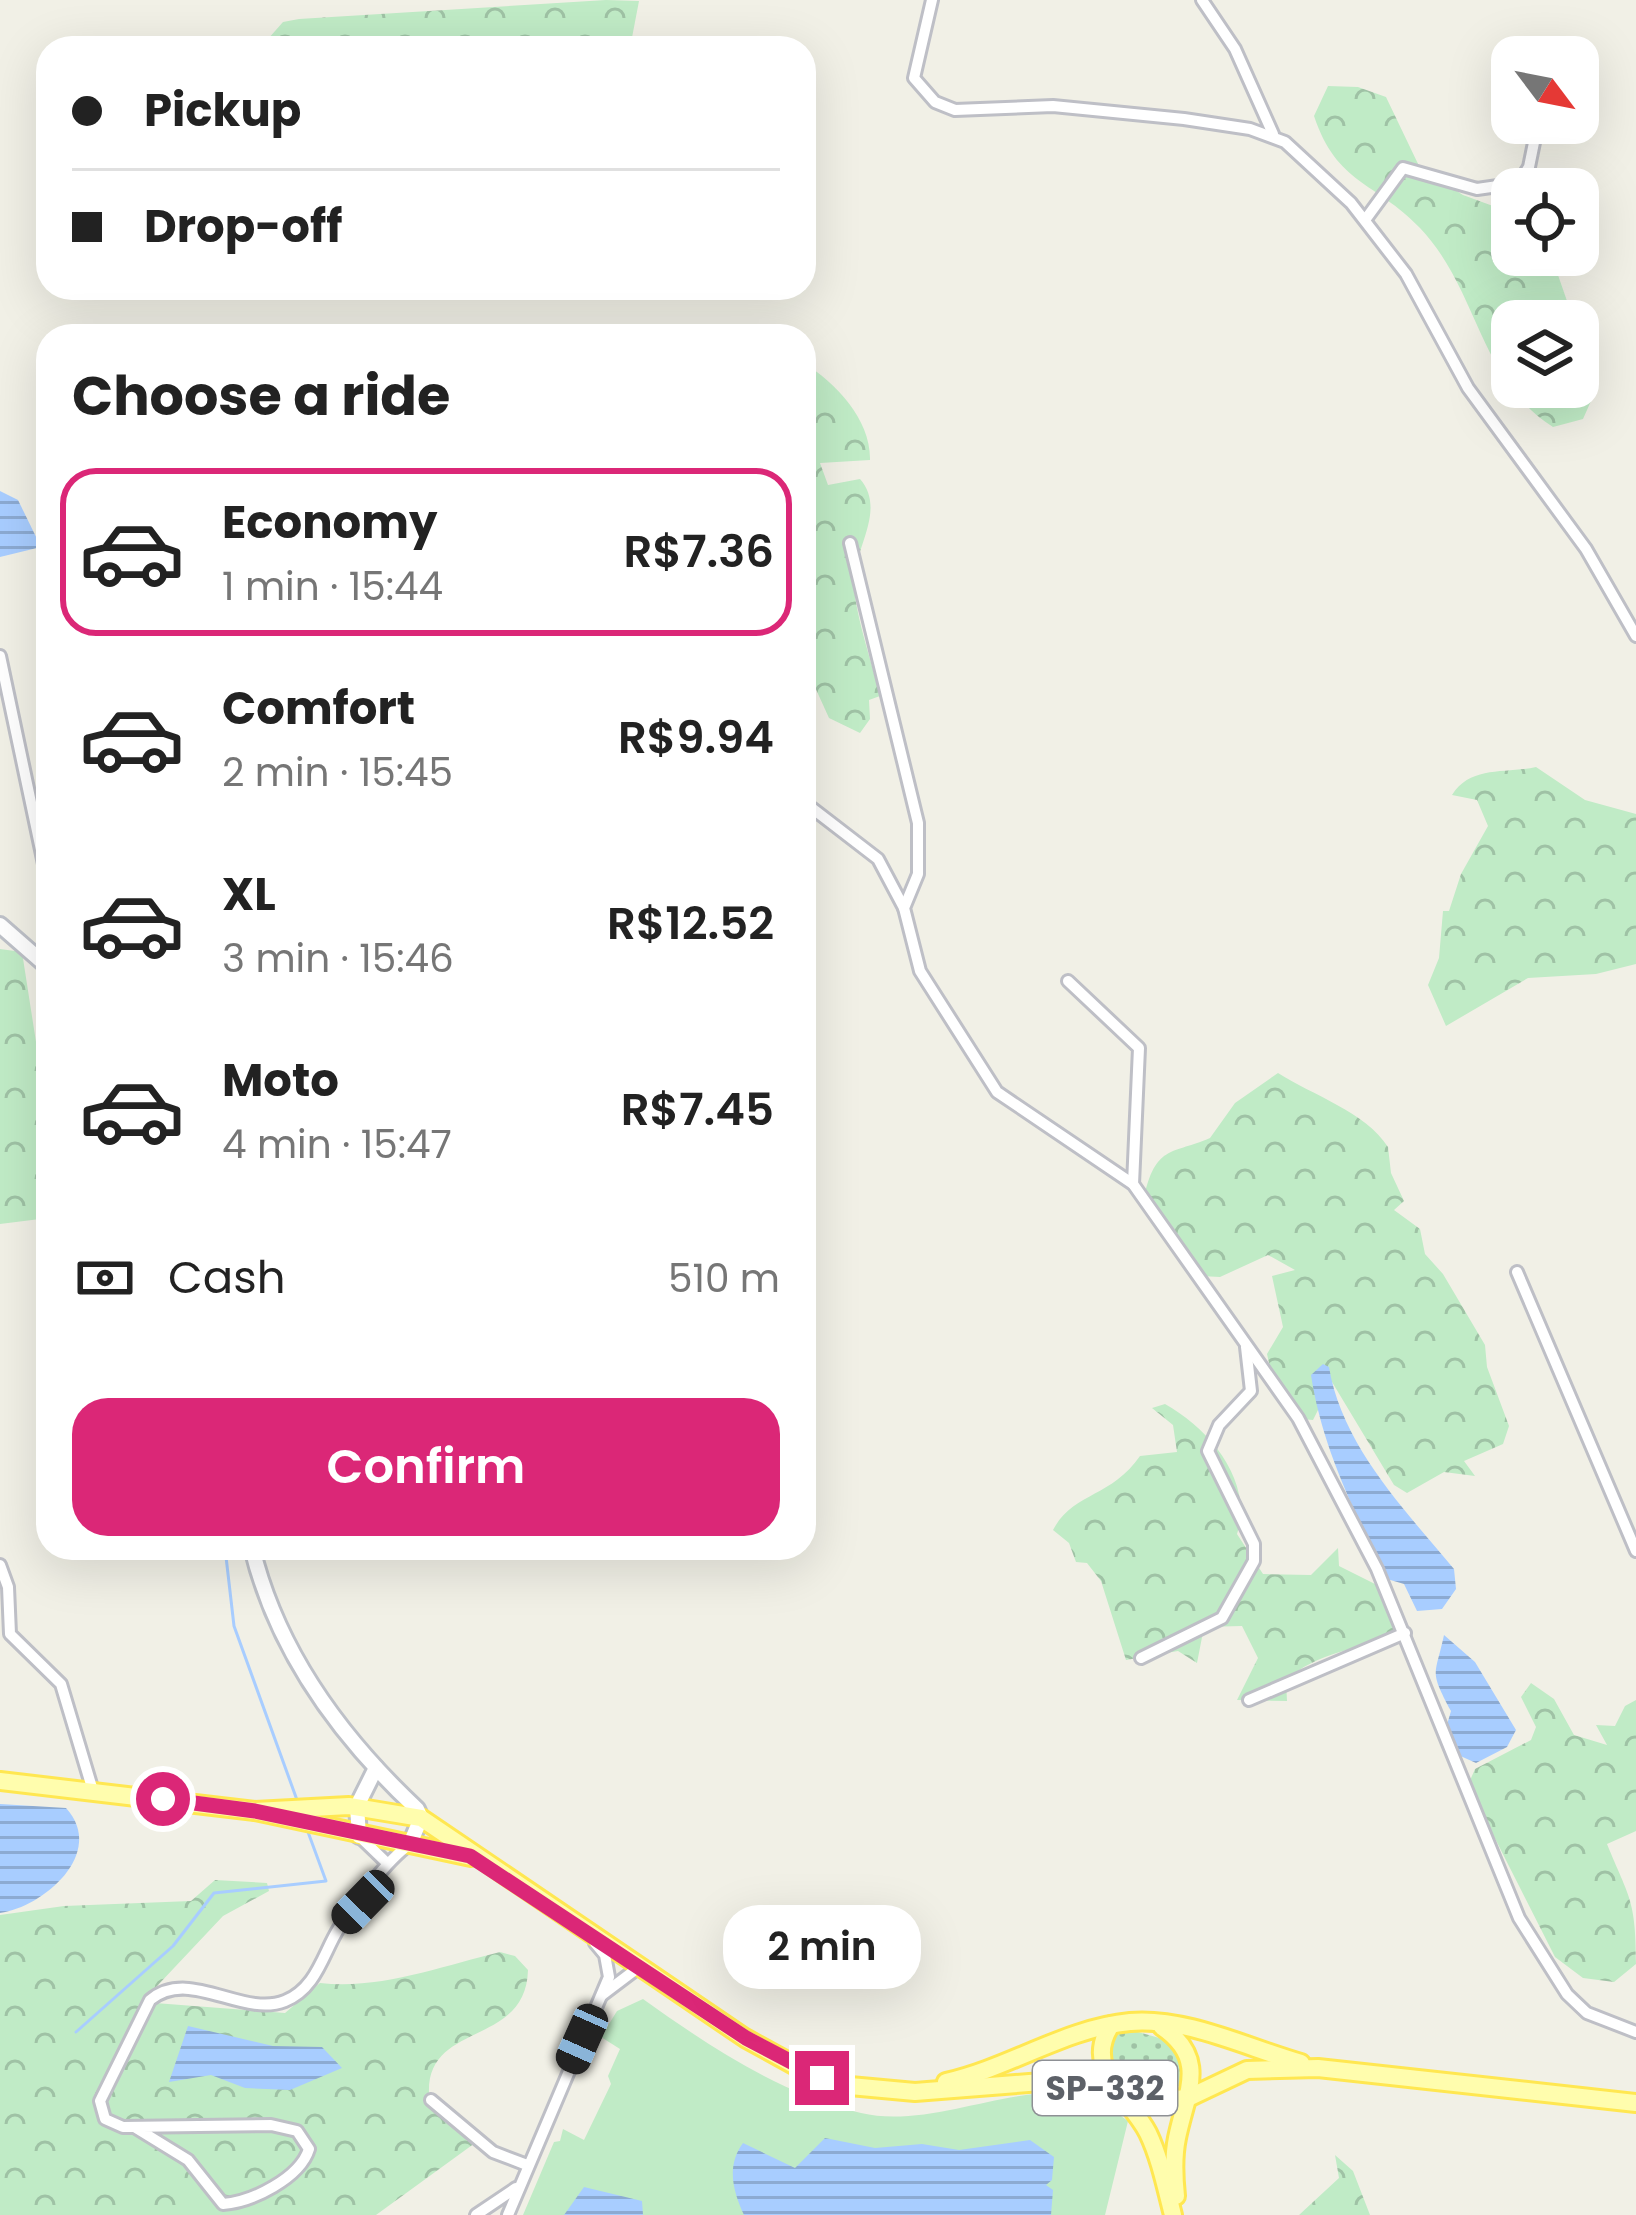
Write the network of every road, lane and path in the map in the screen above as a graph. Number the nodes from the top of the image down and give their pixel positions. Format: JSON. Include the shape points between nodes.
{"nodes":[{"id":1,"x":932,"y":0,"type":"edge"},
{"id":2,"x":1202,"y":0,"type":"edge"},
{"id":3,"x":1273,"y":134,"type":"junction"},
{"id":4,"x":1533,"y":144,"type":"edge"},
{"id":5,"x":1365,"y":220,"type":"junction"},
{"id":6,"x":850,"y":543,"type":"dead end"},
{"id":7,"x":1636,"y":636,"type":"edge"},
{"id":8,"x":0,"y":656,"type":"edge"},
{"id":9,"x":816,"y":811,"type":"edge"},
{"id":10,"x":36,"y":826,"type":"edge"},
{"id":11,"x":904,"y":908,"type":"junction"},
{"id":12,"x":0,"y":925,"type":"edge"},
{"id":13,"x":36,"y":957,"type":"edge"},
{"id":14,"x":1068,"y":981,"type":"dead end"},
{"id":15,"x":1132,"y":1184,"type":"junction"},
{"id":16,"x":1517,"y":1272,"type":"dead end"},
{"id":17,"x":1246,"y":1347,"type":"junction"},
{"id":18,"x":1636,"y":1551,"type":"edge"},
{"id":19,"x":257,"y":1560,"type":"edge"},
{"id":20,"x":0,"y":1565,"type":"edge"},
{"id":21,"x":1405,"y":1633,"type":"junction"},
{"id":22,"x":1141,"y":1658,"type":"dead end"},
{"id":23,"x":1249,"y":1700,"type":"dead end"},
{"id":24,"x":376,"y":1768,"type":"junction"},
{"id":25,"x":0,"y":1780,"type":"edge"},
{"id":26,"x":93,"y":1792,"type":"junction"},
{"id":27,"x":358,"y":1806,"type":"junction"},
{"id":28,"x":255,"y":1811,"type":"junction"},
{"id":29,"x":421,"y":1819,"type":"junction"},
{"id":30,"x":359,"y":1835,"type":"junction"},
{"id":31,"x":410,"y":1844,"type":"junction"},
{"id":32,"x":386,"y":1862,"type":"junction"},
{"id":33,"x":483,"y":1863,"type":"junction"},
{"id":34,"x":576,"y":1926,"type":"junction"},
{"id":35,"x":639,"y":1967,"type":"junction"},
{"id":36,"x":600,"y":1997,"type":"junction"},
{"id":37,"x":1156,"y":2023,"type":"junction"},
{"id":38,"x":1111,"y":2025,"type":"junction"},
{"id":39,"x":1636,"y":2032,"type":"edge"},
{"id":40,"x":1318,"y":2068,"type":"junction"},
{"id":41,"x":886,"y":2090,"type":"junction"},
{"id":42,"x":1118,"y":2092,"type":"junction"},
{"id":43,"x":1188,"y":2098,"type":"junction"},
{"id":44,"x":430,"y":2100,"type":"dead end"},
{"id":45,"x":1636,"y":2103,"type":"edge"},
{"id":46,"x":136,"y":2128,"type":"junction"},
{"id":47,"x":527,"y":2165,"type":"junction"},
{"id":48,"x":518,"y":2186,"type":"junction"},
{"id":49,"x":476,"y":2215,"type":"edge"},
{"id":50,"x":508,"y":2215,"type":"edge"},
{"id":51,"x":1175,"y":2215,"type":"edge"}],
"edges":[{"from":1,"to":3,"type":"street","via":[[914,78],[944,107],[1053,106]]},
{"from":2,"to":3,"type":"street"},
{"from":3,"to":5,"type":"street"},
{"from":4,"to":5,"type":"street","via":[[1519,183],[1477,189],[1403,168]]},
{"from":5,"to":7,"type":"street"},
{"from":6,"to":11,"type":"street","via":[[918,824],[918,874]]},
{"from":8,"to":10,"type":"street"},
{"from":9,"to":11,"type":"street","via":[[878,859]]},
{"from":11,"to":15,"type":"street","via":[[920,971],[982,1075]]},
{"from":12,"to":13,"type":"main road"},
{"from":14,"to":15,"type":"street","via":[[1139,1048]]},
{"from":15,"to":17,"type":"street"},
{"from":16,"to":18,"type":"street"},
{"from":17,"to":21,"type":"street","via":[[1298,1418]]},
{"from":17,"to":22,"type":"street","via":[[1251,1391],[1219,1425],[1208,1451],[1254,1544],[1254,1561],[1222,1618]]},
{"from":19,"to":24,"type":"main road","via":[[306,1678]]},
{"from":20,"to":26,"type":"street","via":[[10,1634],[61,1684]]},
{"from":21,"to":23,"type":"street"},
{"from":21,"to":39,"type":"street","via":[[1519,1918],[1587,2014]]},
{"from":24,"to":27,"type":"main road"},
{"from":24,"to":29,"type":"main road"},
{"from":25,"to":26,"type":"main road","number":"SP-332"},
{"from":26,"to":28,"type":"main road","number":"SP-332"},
{"from":27,"to":28,"type":"main road","number":"SP-332"},
{"from":27,"to":29,"type":"main road","number":"SP-332"},
{"from":27,"to":30,"type":"main road"},
{"from":28,"to":30,"type":"main road","number":"SP-332"},
{"from":29,"to":31,"type":"main road"},
{"from":29,"to":33,"type":"main road","number":"SP-332"},
{"from":30,"to":31,"type":"main road","number":"SP-332"},
{"from":30,"to":32,"type":"street"},
{"from":31,"to":32,"type":"street"},
{"from":31,"to":33,"type":"main road","number":"SP-332"},
{"from":32,"to":46,"type":"street","via":[[316,1974],[291,1998],[269,2004],[180,1988],[150,2000],[100,2101],[109,2122]]},
{"from":33,"to":34,"type":"main road","number":"SP-332"},
{"from":34,"to":35,"type":"main road","number":"SP-332"},
{"from":34,"to":36,"type":"street","via":[[609,1967]]},
{"from":35,"to":36,"type":"street"},
{"from":35,"to":41,"type":"main road","number":"SP-332","via":[[805,2071]]},
{"from":36,"to":47,"type":"street"},
{"from":37,"to":38,"type":"main road","number":"SP-332"},
{"from":37,"to":40,"type":"main road","number":"SP-332"},
{"from":37,"to":43,"type":"main road","via":[[1191,2060]]},
{"from":38,"to":41,"type":"main road","number":"SP-332","via":[[964,2078]]},
{"from":38,"to":42,"type":"main road","via":[[1101,2062]]},
{"from":40,"to":43,"type":"main road","number":"SP-332","via":[[1238,2072]]},
{"from":40,"to":45,"type":"main road","number":"SP-332"},
{"from":41,"to":42,"type":"main road","number":"SP-332","via":[[1051,2079]]},
{"from":42,"to":43,"type":"main road","number":"SP-332"},
{"from":42,"to":51,"type":"main road","via":[[1149,2135]]},
{"from":43,"to":51,"type":"main road","via":[[1174,2155]]},
{"from":44,"to":47,"type":"street","via":[[493,2152]]},
{"from":46,"to":46,"type":"street","via":[[271,2125],[297,2131],[309,2150],[273,2186],[224,2204],[188,2160]]},
{"from":47,"to":48,"type":"street"},
{"from":48,"to":49,"type":"street"},
{"from":48,"to":50,"type":"street"}]}
